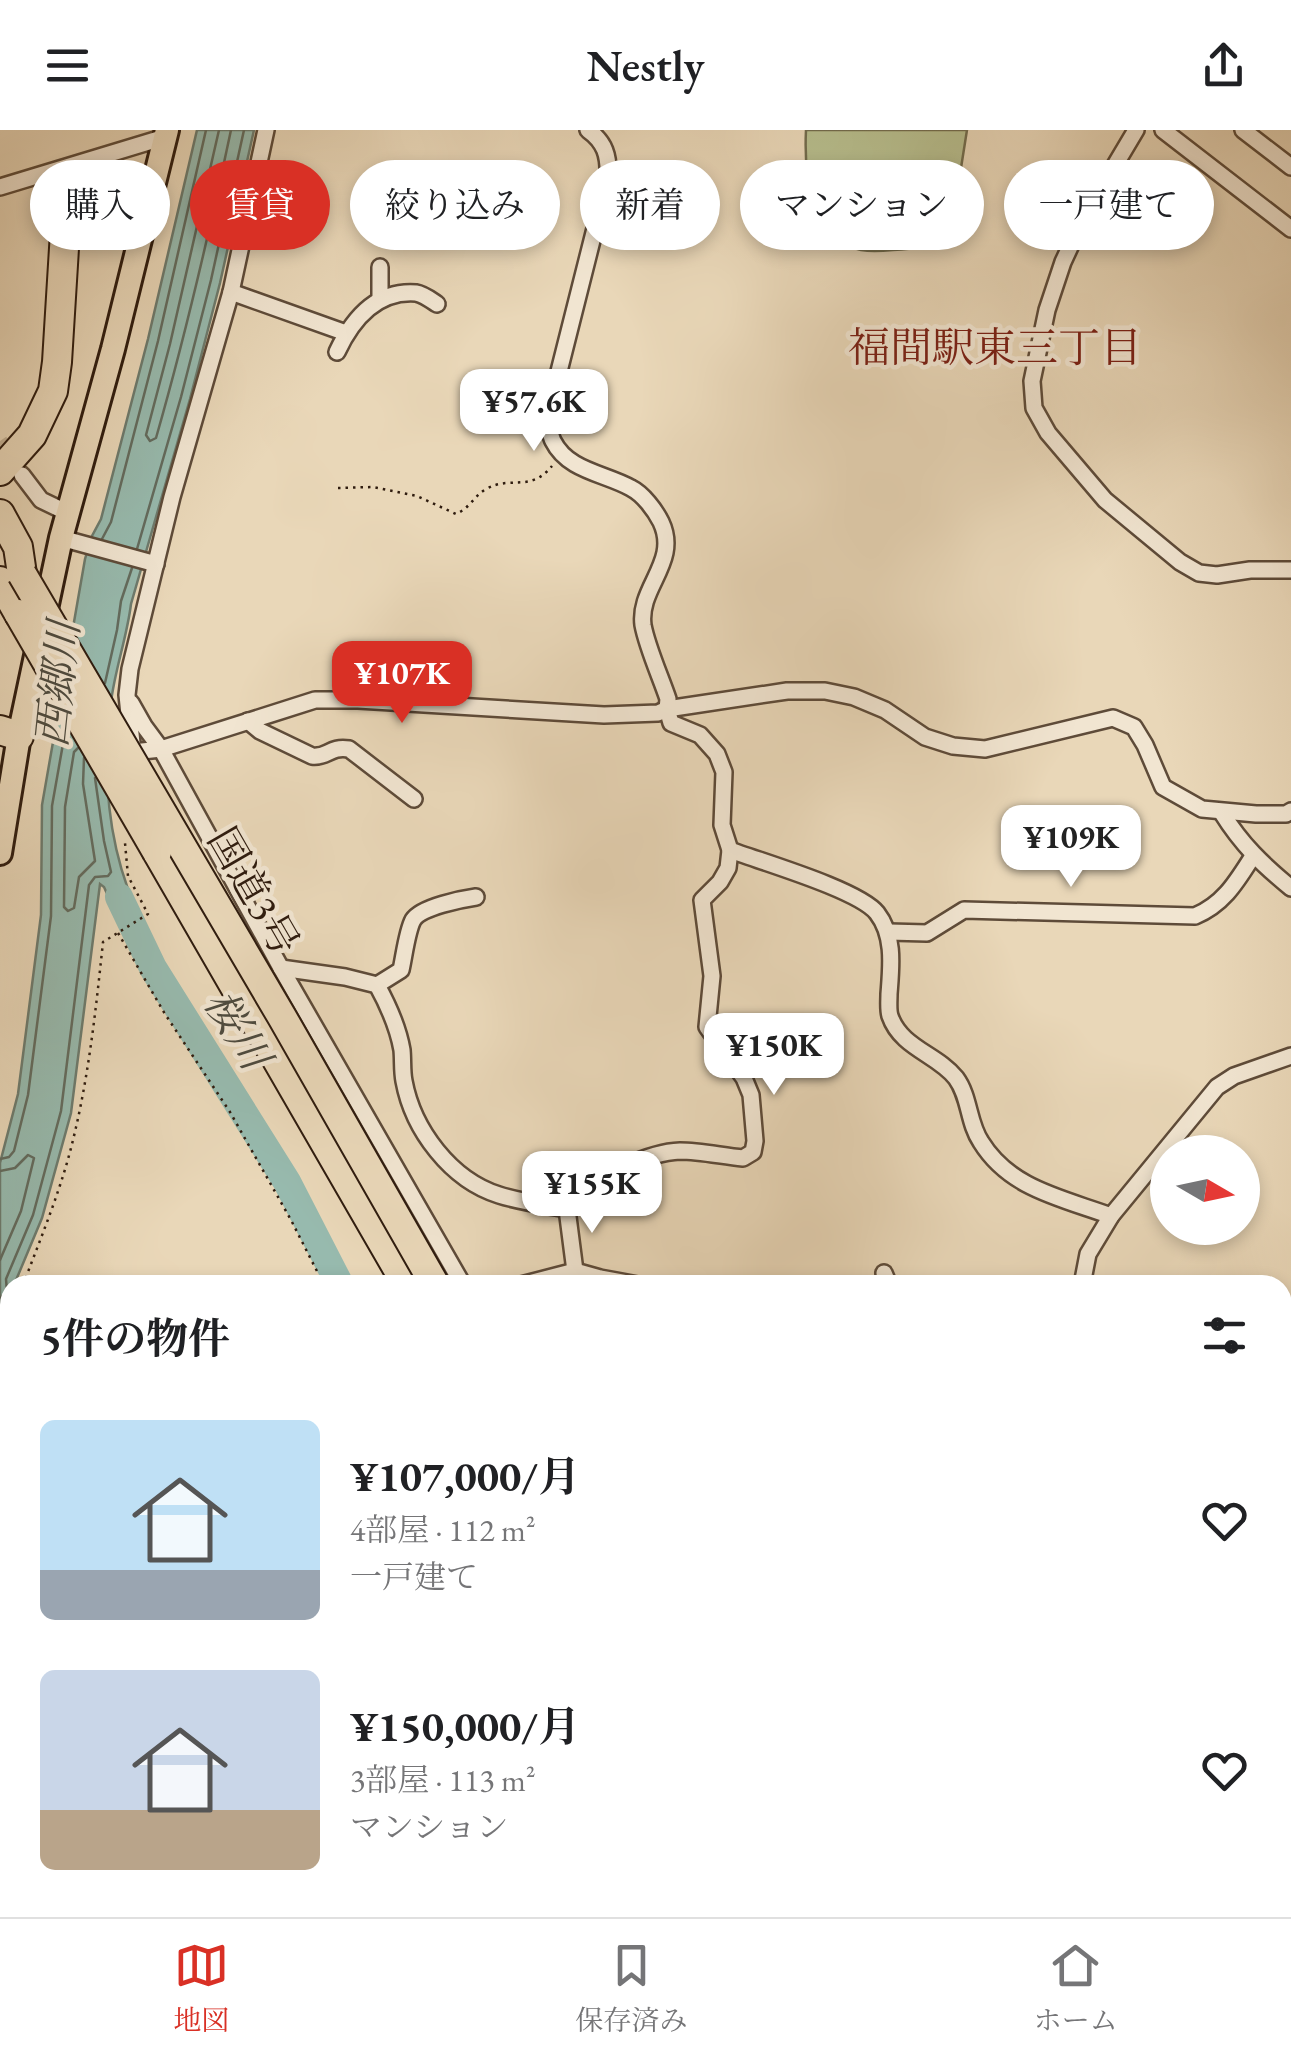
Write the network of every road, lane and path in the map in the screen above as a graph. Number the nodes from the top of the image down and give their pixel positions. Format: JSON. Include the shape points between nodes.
{"nodes":[{"id":1,"x":266,"y":130,"type":"edge"},
{"id":2,"x":588,"y":130,"type":"edge"},
{"id":3,"x":1136,"y":130,"type":"edge"},
{"id":4,"x":1163,"y":130,"type":"edge"},
{"id":5,"x":1243,"y":130,"type":"edge"},
{"id":6,"x":166,"y":134,"type":"edge"},
{"id":7,"x":160,"y":160,"type":"edge"},
{"id":8,"x":1291,"y":167,"type":"edge"},
{"id":9,"x":0,"y":187,"type":"edge"},
{"id":10,"x":1291,"y":229,"type":"edge"},
{"id":11,"x":64,"y":250,"type":"edge"},
{"id":12,"x":138,"y":250,"type":"edge"},
{"id":13,"x":380,"y":267,"type":"dead end"},
{"id":14,"x":231,"y":292,"type":"junction"},
{"id":15,"x":380,"y":298,"type":"junction"},
{"id":16,"x":438,"y":304,"type":"dead end"},
{"id":17,"x":346,"y":333,"type":"junction"},
{"id":18,"x":337,"y":352,"type":"dead end"},
{"id":19,"x":45,"y":409,"type":"junction"},
{"id":20,"x":0,"y":450,"type":"edge"},
{"id":21,"x":561,"y":452,"type":"junction"},
{"id":22,"x":11,"y":473,"type":"edge"},
{"id":23,"x":338,"y":488,"type":"dead end"},
{"id":24,"x":68,"y":513,"type":"junction"},
{"id":25,"x":0,"y":514,"type":"edge"},
{"id":26,"x":60,"y":538,"type":"junction"},
{"id":27,"x":0,"y":540,"type":"edge"},
{"id":28,"x":156,"y":564,"type":"junction"},
{"id":29,"x":1291,"y":570,"type":"edge"},
{"id":30,"x":11,"y":578,"type":"edge"},
{"id":31,"x":11,"y":614,"type":"edge"},
{"id":32,"x":127,"y":695,"type":"junction"},
{"id":33,"x":667,"y":709,"type":"junction"},
{"id":34,"x":248,"y":721,"type":"junction"},
{"id":35,"x":10,"y":733,"type":"edge"},
{"id":36,"x":161,"y":749,"type":"junction"},
{"id":37,"x":133,"y":752,"type":"junction"},
{"id":38,"x":414,"y":799,"type":"dead end"},
{"id":39,"x":124,"y":810,"type":"joint"},
{"id":40,"x":1291,"y":812,"type":"edge"},
{"id":41,"x":1222,"y":813,"type":"junction"},
{"id":42,"x":730,"y":850,"type":"junction"},
{"id":43,"x":0,"y":853,"type":"edge"},
{"id":44,"x":1253,"y":856,"type":"junction"},
{"id":45,"x":1291,"y":888,"type":"edge"},
{"id":46,"x":476,"y":897,"type":"dead end"},
{"id":47,"x":117,"y":932,"type":"junction"},
{"id":48,"x":889,"y":932,"type":"junction"},
{"id":49,"x":282,"y":968,"type":"junction"},
{"id":50,"x":377,"y":985,"type":"junction"},
{"id":51,"x":1291,"y":1056,"type":"edge"},
{"id":52,"x":567,"y":1209,"type":"junction"},
{"id":53,"x":1111,"y":1216,"type":"junction"},
{"id":54,"x":575,"y":1271,"type":"junction"},
{"id":55,"x":27,"y":1275,"type":"edge"},
{"id":56,"x":319,"y":1275,"type":"edge"},
{"id":57,"x":402,"y":1275,"type":"edge"},
{"id":58,"x":429,"y":1275,"type":"edge"},
{"id":59,"x":456,"y":1275,"type":"edge"},
{"id":60,"x":559,"y":1275,"type":"edge"},
{"id":61,"x":593,"y":1275,"type":"edge"},
{"id":62,"x":1084,"y":1275,"type":"edge"}],
"edges":[{"from":1,"to":14,"type":"street"},
{"from":2,"to":21,"type":"street","via":[[609,157],[608,176],[547,419]]},
{"from":3,"to":29,"type":"street","via":[[1063,262],[1032,381],[1034,408],[1105,500],[1180,562],[1217,575]]},
{"from":4,"to":10,"type":"street"},
{"from":5,"to":8,"type":"street"},
{"from":6,"to":7,"type":"main road"},
{"from":6,"to":9,"type":"street"},
{"from":11,"to":19,"type":"highway","via":[[57,362]]},
{"from":12,"to":24,"type":"main road"},
{"from":13,"to":15,"type":"street"},
{"from":14,"to":17,"type":"street"},
{"from":14,"to":28,"type":"street"},
{"from":15,"to":16,"type":"street","via":[[419,293]]},
{"from":15,"to":17,"type":"street"},
{"from":17,"to":18,"type":"street"},
{"from":19,"to":20,"type":"highway"},
{"from":19,"to":22,"type":"highway"},
{"from":21,"to":23,"type":"path","via":[[543,477],[489,487],[456,514],[416,496]]},
{"from":21,"to":33,"type":"street","via":[[633,488],[662,523],[664,560],[648,592],[644,625]]},
{"from":22,"to":24,"type":"street"},
{"from":24,"to":26,"type":"main road"},
{"from":25,"to":30,"type":"highway","via":[[18,546]]},
{"from":26,"to":28,"type":"street"},
{"from":26,"to":35,"type":"main road"},
{"from":27,"to":30,"type":"highway","name":"国道3号"},
{"from":28,"to":32,"type":"street"},
{"from":30,"to":31,"type":"highway","name":"国道3号"},
{"from":30,"to":58,"type":"highway","name":"国道3号","bridge":true,"via":[[282,1017]]},
{"from":31,"to":57,"type":"highway","name":"国道3号","bridge":true},
{"from":32,"to":36,"type":"street"},
{"from":32,"to":37,"type":"street"},
{"from":33,"to":34,"type":"street","via":[[604,716],[315,700]]},
{"from":33,"to":41,"type":"street","via":[[826,691],[884,710],[925,736],[985,748],[1113,718],[1134,727],[1162,787]]},
{"from":33,"to":42,"type":"street","via":[[671,723],[700,734],[717,754]]},
{"from":34,"to":36,"type":"street"},
{"from":34,"to":38,"type":"street","via":[[312,756],[350,748]]},
{"from":35,"to":43,"type":"main road"},
{"from":36,"to":37,"type":"street"},
{"from":36,"to":49,"type":"street"},
{"from":37,"to":39,"type":"street"},
{"from":39,"to":47,"type":"path","via":[[128,876],[148,914]]},
{"from":40,"to":41,"type":"street"},
{"from":41,"to":44,"type":"street"},
{"from":42,"to":48,"type":"street","via":[[856,896],[876,910]]},
{"from":42,"to":52,"type":"street","via":[[728,868],[702,900],[712,976],[707,1027],[751,1094],[753,1152],[743,1158],[677,1151],[644,1159],[586,1186],[571,1196]]},
{"from":44,"to":45,"type":"street"},
{"from":44,"to":48,"type":"street","via":[[1212,909],[1195,916],[964,910],[927,933]]},
{"from":46,"to":50,"type":"street","via":[[413,919],[401,970]]},
{"from":47,"to":55,"type":"path","via":[[103,942],[74,1136]]},
{"from":47,"to":56,"type":"path","via":[[230,1112]]},
{"from":48,"to":53,"type":"street","via":[[888,1014],[901,1037],[955,1077],[979,1140],[1024,1184]]},
{"from":49,"to":50,"type":"street"},
{"from":49,"to":59,"type":"street"},
{"from":50,"to":52,"type":"street","via":[[400,1038],[416,1116],[438,1153],[495,1194]]},
{"from":51,"to":53,"type":"street","via":[[1217,1086]]},
{"from":52,"to":54,"type":"street"},
{"from":53,"to":62,"type":"street","via":[[1088,1254]]},
{"from":54,"to":60,"type":"street"},
{"from":54,"to":61,"type":"street"}]}
